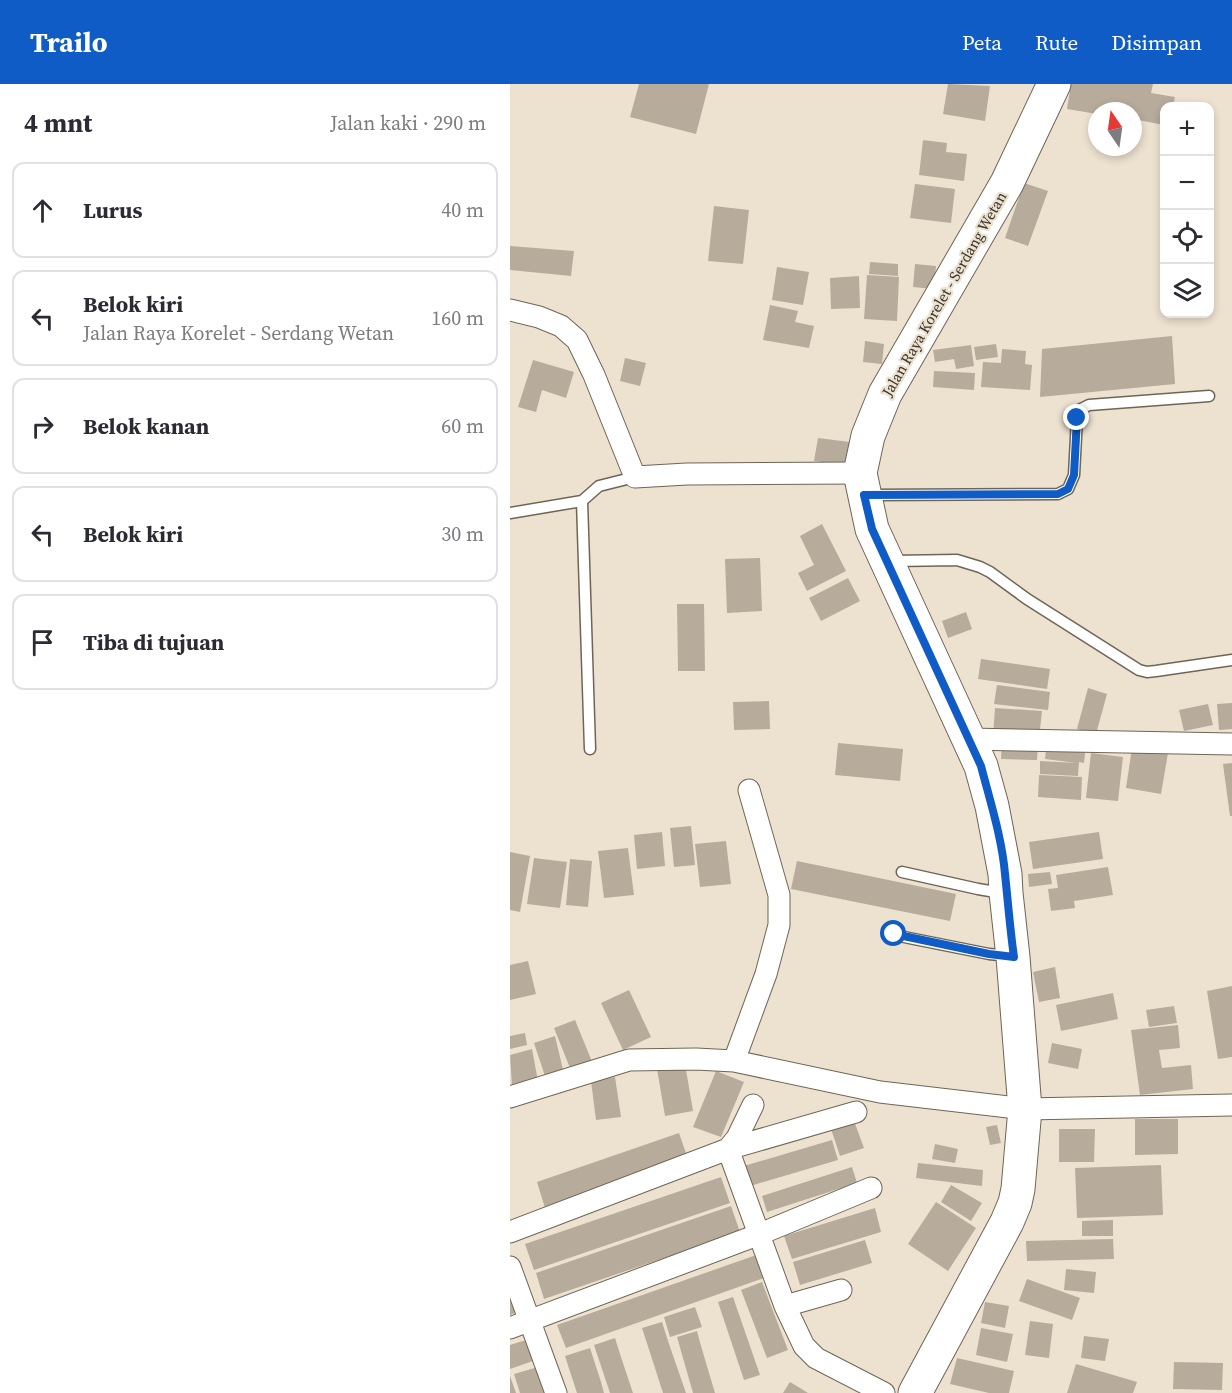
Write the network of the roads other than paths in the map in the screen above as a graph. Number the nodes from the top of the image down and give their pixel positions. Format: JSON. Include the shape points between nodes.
{"nodes":[{"id":1,"x":1054,"y":84,"type":"edge"},
{"id":2,"x":510,"y":310,"type":"edge"},
{"id":3,"x":1209,"y":396,"type":"dead end"},
{"id":4,"x":635,"y":477,"type":"junction"},
{"id":5,"x":862,"y":484,"type":"junction"},
{"id":6,"x":582,"y":501,"type":"junction"},
{"id":7,"x":510,"y":513,"type":"edge"},
{"id":8,"x":886,"y":561,"type":"junction"},
{"id":9,"x":1232,"y":660,"type":"edge"},
{"id":10,"x":968,"y":739,"type":"junction"},
{"id":11,"x":1232,"y":744,"type":"edge"},
{"id":12,"x":590,"y":749,"type":"dead end"},
{"id":13,"x":749,"y":790,"type":"dead end"},
{"id":14,"x":902,"y":872,"type":"dead end"},
{"id":15,"x":1006,"y":893,"type":"junction"},
{"id":16,"x":894,"y":934,"type":"dead end"},
{"id":17,"x":1014,"y":957,"type":"junction"},
{"id":18,"x":734,"y":1061,"type":"junction"},
{"id":19,"x":510,"y":1097,"type":"edge"},
{"id":20,"x":753,"y":1105,"type":"dead end"},
{"id":21,"x":1232,"y":1105,"type":"edge"},
{"id":22,"x":1025,"y":1108,"type":"junction"},
{"id":23,"x":856,"y":1112,"type":"dead end"},
{"id":24,"x":728,"y":1149,"type":"junction"},
{"id":25,"x":871,"y":1188,"type":"dead end"},
{"id":26,"x":510,"y":1232,"type":"edge"},
{"id":27,"x":760,"y":1234,"type":"junction"},
{"id":28,"x":510,"y":1267,"type":"edge"},
{"id":29,"x":841,"y":1290,"type":"dead end"},
{"id":30,"x":785,"y":1306,"type":"junction"},
{"id":31,"x":519,"y":1324,"type":"edge"},
{"id":32,"x":556,"y":1393,"type":"edge"},
{"id":33,"x":884,"y":1393,"type":"edge"},
{"id":34,"x":915,"y":1393,"type":"edge"}],
"edges":[{"from":1,"to":5,"type":"main road","name":"Jalan Raya Korelet - Serdang Wetan","via":[[1007,183],[885,394],[868,436]]},
{"from":2,"to":4,"type":"street","via":[[561,326],[577,340]]},
{"from":3,"to":5,"type":"lane","via":[[1089,405],[1079,410],[1074,475],[1068,489],[1058,494]]},
{"from":4,"to":5,"type":"street","via":[[687,474]]},
{"from":4,"to":6,"type":"lane","via":[[599,486]]},
{"from":5,"to":8,"type":"main road","name":"Jalan Raya Korelet - Serdang Wetan","via":[[872,529]]},
{"from":6,"to":7,"type":"lane"},
{"from":6,"to":12,"type":"lane"},
{"from":8,"to":9,"type":"lane","via":[[957,560],[980,567],[1139,670]]},
{"from":8,"to":10,"type":"main road","name":"Jalan Raya Korelet - Serdang Wetan"},
{"from":10,"to":11,"type":"street"},
{"from":10,"to":15,"type":"main road","name":"Jalan Raya Korelet - Serdang Wetan","via":[[981,766],[992,806]]},
{"from":13,"to":18,"type":"street","via":[[779,895],[779,925],[766,974]]},
{"from":14,"to":15,"type":"lane"},
{"from":15,"to":17,"type":"main road","name":"Jalan Raya Korelet - Serdang Wetan"},
{"from":16,"to":17,"type":"lane"},
{"from":17,"to":22,"type":"main road","name":"Jalan Raya Korelet - Serdang Wetan"},
{"from":18,"to":19,"type":"street","via":[[629,1060]]},
{"from":18,"to":22,"type":"street","via":[[880,1092]]},
{"from":20,"to":24,"type":"street"},
{"from":21,"to":22,"type":"street"},
{"from":22,"to":34,"type":"main road","name":"Jalan Raya Korelet - Serdang Wetan","via":[[1015,1203]]},
{"from":23,"to":24,"type":"street"},
{"from":24,"to":26,"type":"street"},
{"from":24,"to":27,"type":"street"},
{"from":25,"to":27,"type":"street"},
{"from":27,"to":30,"type":"street"},
{"from":27,"to":31,"type":"street"},
{"from":28,"to":31,"type":"street"},
{"from":29,"to":30,"type":"street"},
{"from":30,"to":33,"type":"street","via":[[804,1346],[816,1358]]},
{"from":31,"to":32,"type":"street"}]}
